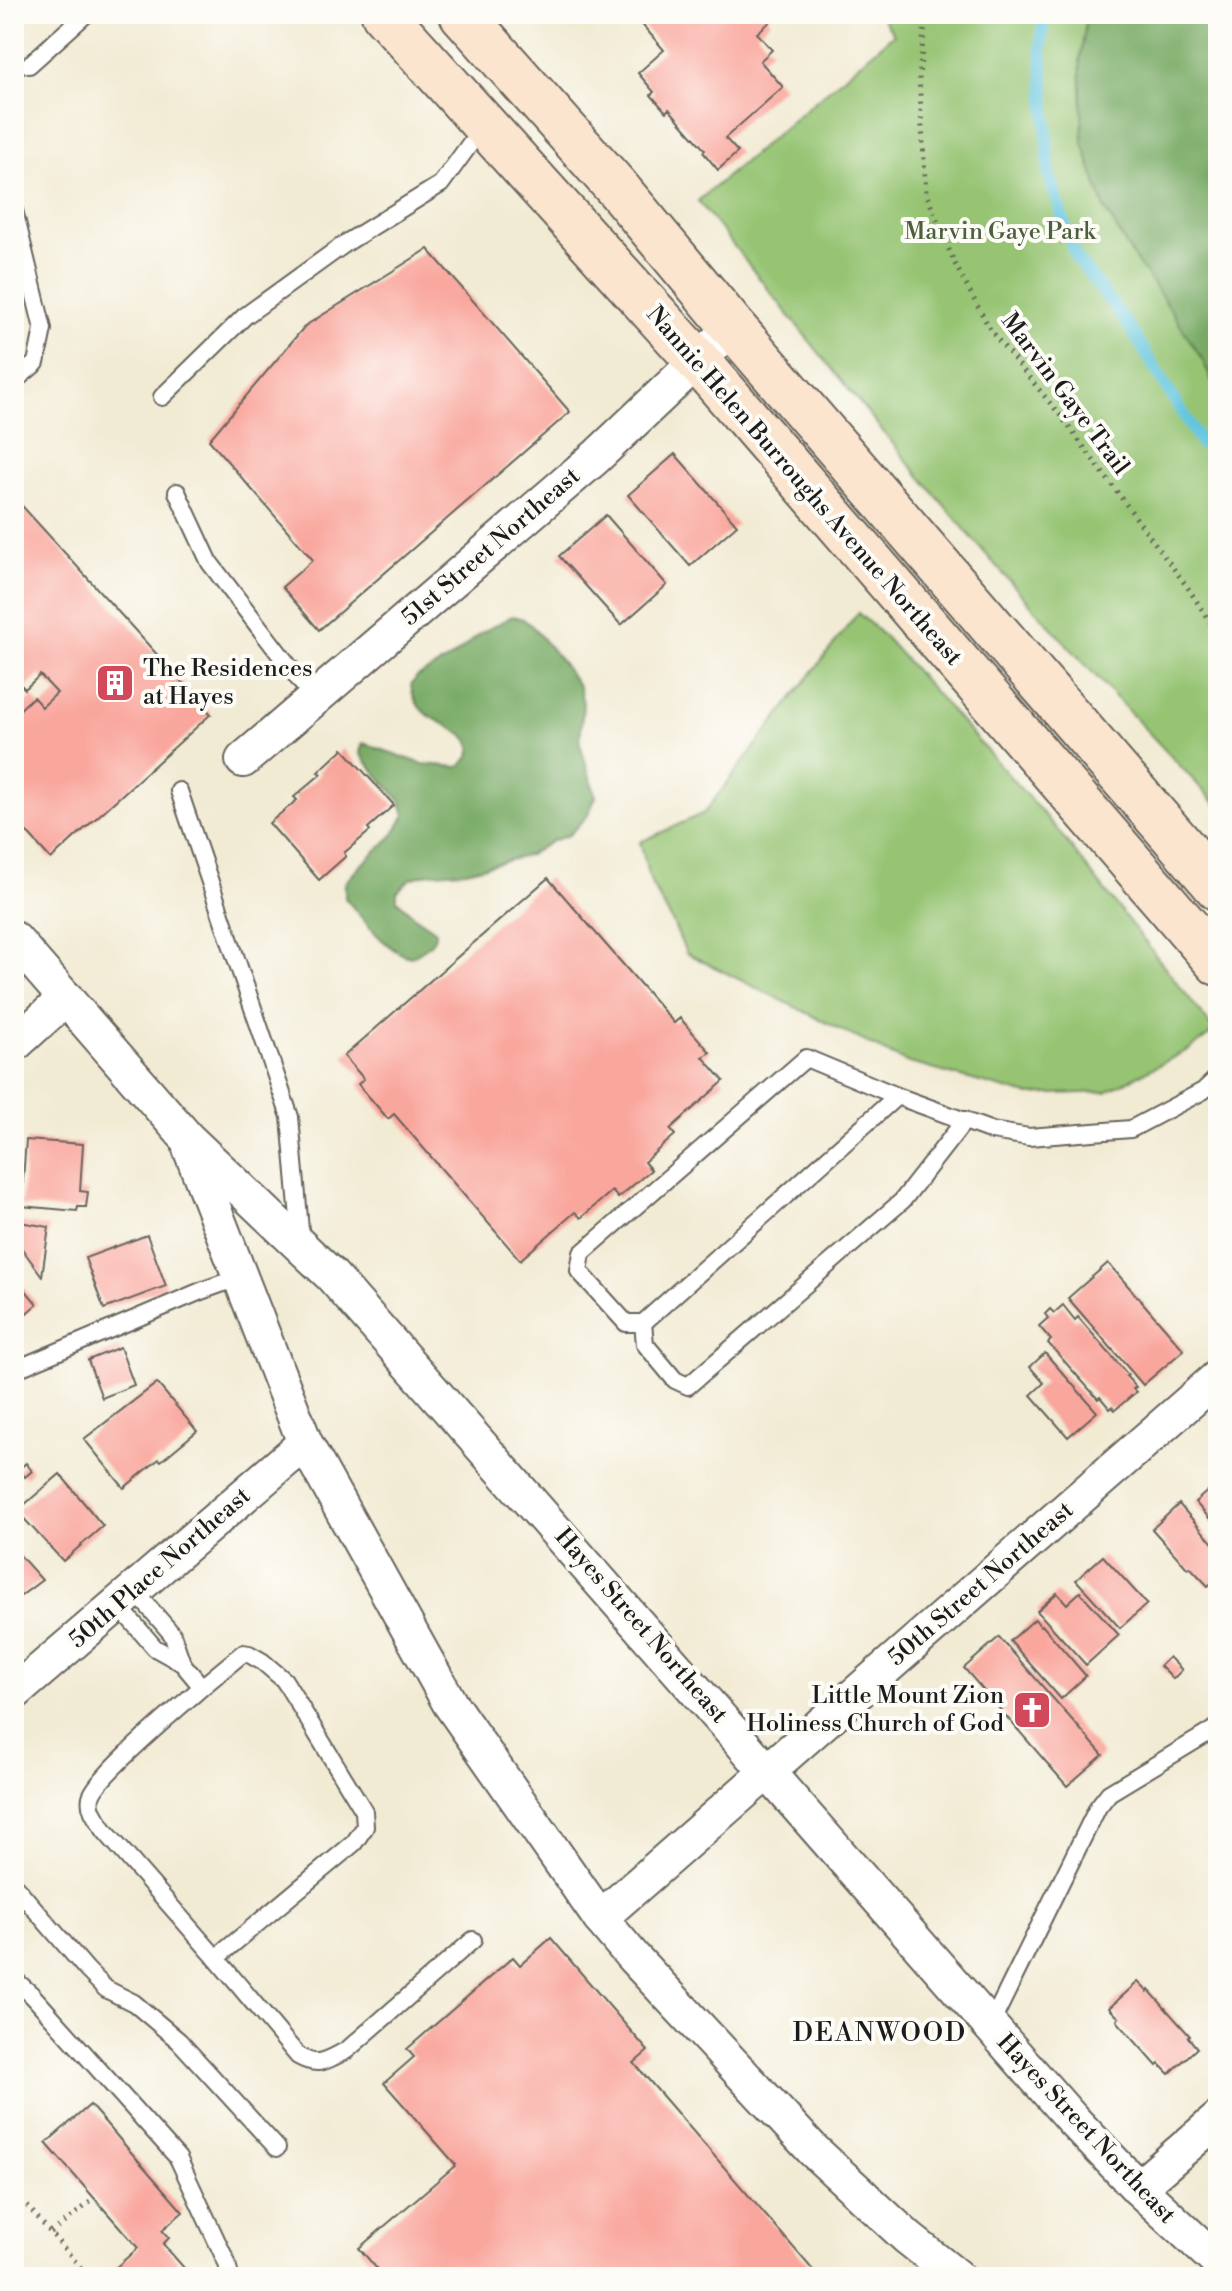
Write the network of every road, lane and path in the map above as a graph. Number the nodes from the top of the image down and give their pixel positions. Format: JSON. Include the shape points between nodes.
{"nodes":[{"id":1,"x":86,"y":14,"type":"edge"},
{"id":2,"x":384,"y":14,"type":"edge"},
{"id":3,"x":417,"y":14,"type":"edge"},
{"id":4,"x":453,"y":14,"type":"edge"},
{"id":5,"x":462,"y":14,"type":"edge"},
{"id":6,"x":926,"y":14,"type":"edge"},
{"id":7,"x":29,"y":65,"type":"dead end"},
{"id":8,"x":484,"y":125,"type":"junction"},
{"id":9,"x":618,"y":189,"type":"junction"},
{"id":10,"x":14,"y":210,"type":"edge"},
{"id":11,"x":733,"y":327,"type":"junction"},
{"id":12,"x":697,"y":360,"type":"junction"},
{"id":13,"x":14,"y":371,"type":"edge"},
{"id":14,"x":162,"y":397,"type":"dead end"},
{"id":15,"x":177,"y":492,"type":"dead end"},
{"id":16,"x":1218,"y":634,"type":"edge"},
{"id":17,"x":314,"y":699,"type":"junction"},
{"id":18,"x":243,"y":760,"type":"dead end"},
{"id":19,"x":179,"y":791,"type":"dead end"},
{"id":20,"x":1218,"y":888,"type":"edge"},
{"id":21,"x":14,"y":939,"type":"edge"},
{"id":22,"x":1218,"y":963,"type":"edge"},
{"id":23,"x":66,"y":998,"type":"junction"},
{"id":24,"x":14,"y":1045,"type":"edge"},
{"id":25,"x":1218,"y":1077,"type":"edge"},
{"id":26,"x":897,"y":1096,"type":"junction"},
{"id":27,"x":965,"y":1120,"type":"junction"},
{"id":28,"x":187,"y":1138,"type":"junction"},
{"id":29,"x":302,"y":1247,"type":"junction"},
{"id":30,"x":240,"y":1277,"type":"junction"},
{"id":31,"x":643,"y":1323,"type":"junction"},
{"id":32,"x":14,"y":1372,"type":"edge"},
{"id":33,"x":1218,"y":1377,"type":"edge"},
{"id":34,"x":305,"y":1443,"type":"junction"},
{"id":35,"x":126,"y":1597,"type":"junction"},
{"id":36,"x":202,"y":1687,"type":"junction"},
{"id":37,"x":14,"y":1693,"type":"edge"},
{"id":38,"x":1218,"y":1727,"type":"edge"},
{"id":39,"x":768,"y":1771,"type":"junction"},
{"id":40,"x":14,"y":1885,"type":"edge"},
{"id":41,"x":600,"y":1918,"type":"junction"},
{"id":42,"x":473,"y":1940,"type":"dead end"},
{"id":43,"x":216,"y":1958,"type":"junction"},
{"id":44,"x":14,"y":1979,"type":"edge"},
{"id":45,"x":990,"y":2026,"type":"junction"},
{"id":46,"x":1218,"y":2119,"type":"edge"},
{"id":47,"x":277,"y":2148,"type":"dead end"},
{"id":48,"x":1138,"y":2188,"type":"junction"},
{"id":49,"x":14,"y":2197,"type":"edge"},
{"id":50,"x":94,"y":2199,"type":"dead end"},
{"id":51,"x":51,"y":2233,"type":"junction"},
{"id":52,"x":1218,"y":2262,"type":"edge"},
{"id":53,"x":89,"y":2277,"type":"edge"},
{"id":54,"x":230,"y":2277,"type":"edge"},
{"id":55,"x":957,"y":2277,"type":"edge"}],
"edges":[{"from":1,"to":7,"type":"lane"},
{"from":2,"to":8,"type":"main road","name":"Nannie Helen Burroughs Avenue Northeast"},
{"from":3,"to":4,"type":"main road","via":[[437,20]]},
{"from":5,"to":9,"type":"main road","name":"Nannie Helen Burroughs Avenue Northeast"},
{"from":6,"to":16,"type":"path","name":"Marvin Gaye Trail","via":[[919,77],[926,193],[954,262],[991,331],[1069,427]]},
{"from":8,"to":9,"type":"main road","via":[[511,117],[576,177]]},
{"from":8,"to":12,"type":"main road","name":"Nannie Helen Burroughs Avenue Northeast"},
{"from":8,"to":14,"type":"lane","via":[[441,184],[346,243],[245,316]]},
{"from":9,"to":11,"type":"main road","name":"Nannie Helen Burroughs Avenue Northeast"},
{"from":10,"to":13,"type":"lane","via":[[43,329],[36,363],[19,377]]},
{"from":11,"to":12,"type":"street","name":"51st Street Northeast"},
{"from":11,"to":20,"type":"main road","name":"Nannie Helen Burroughs Avenue Northeast"},
{"from":12,"to":17,"type":"street","name":"51st Street Northeast","via":[[596,457]]},
{"from":12,"to":22,"type":"main road","name":"Nannie Helen Burroughs Avenue Northeast"},
{"from":15,"to":17,"type":"lane","via":[[210,563]]},
{"from":17,"to":18,"type":"street","name":"51st Street Northeast"},
{"from":19,"to":29,"type":"lane","via":[[290,1117]]},
{"from":21,"to":23,"type":"street","name":"Hayes Street Northeast"},
{"from":23,"to":24,"type":"street"},
{"from":23,"to":28,"type":"street","name":"Hayes Street Northeast"},
{"from":25,"to":27,"type":"lane","via":[[1203,1091],[1131,1129],[1029,1137]]},
{"from":26,"to":27,"type":"lane"},
{"from":26,"to":31,"type":"lane"},
{"from":26,"to":31,"type":"lane","via":[[806,1058],[582,1253],[579,1271],[626,1323]]},
{"from":27,"to":31,"type":"lane","via":[[902,1201],[688,1386],[675,1380],[645,1344]]},
{"from":28,"to":29,"type":"street","name":"Hayes Street Northeast"},
{"from":28,"to":30,"type":"street","name":"Hayes Street Northeast"},
{"from":29,"to":39,"type":"street","name":"Hayes Street Northeast"},
{"from":30,"to":32,"type":"lane"},
{"from":30,"to":34,"type":"street","name":"Hayes Street Northeast"},
{"from":33,"to":39,"type":"street","name":"50th Street Northeast"},
{"from":34,"to":35,"type":"street","name":"50th Place Northeast"},
{"from":34,"to":41,"type":"street","name":"Hayes Street Northeast","via":[[449,1702]]},
{"from":35,"to":36,"type":"lane","via":[[172,1634],[182,1663]]},
{"from":35,"to":37,"type":"street","name":"50th Place Northeast"},
{"from":36,"to":43,"type":"lane","via":[[107,1773],[91,1799],[92,1812],[105,1831]]},
{"from":36,"to":43,"type":"lane","via":[[243,1653],[284,1680],[364,1811],[365,1827],[354,1843]]},
{"from":38,"to":45,"type":"lane","via":[[1109,1793],[1098,1807]]},
{"from":39,"to":41,"type":"street","name":"50th Street Northeast"},
{"from":39,"to":45,"type":"street","name":"Hayes Street Northeast"},
{"from":40,"to":47,"type":"lane","via":[[96,1979],[179,2041]]},
{"from":41,"to":55,"type":"street","name":"Hayes Street Northeast","via":[[813,2150]]},
{"from":42,"to":43,"type":"lane","via":[[347,2050],[310,2063],[298,2056]]},
{"from":44,"to":54,"type":"lane","via":[[178,2158]]},
{"from":45,"to":48,"type":"street","name":"Hayes Street Northeast"},
{"from":46,"to":48,"type":"street"},
{"from":48,"to":52,"type":"street","name":"Hayes Street Northeast"},
{"from":49,"to":51,"type":"path"},
{"from":50,"to":51,"type":"path"},
{"from":51,"to":53,"type":"path"}]}
